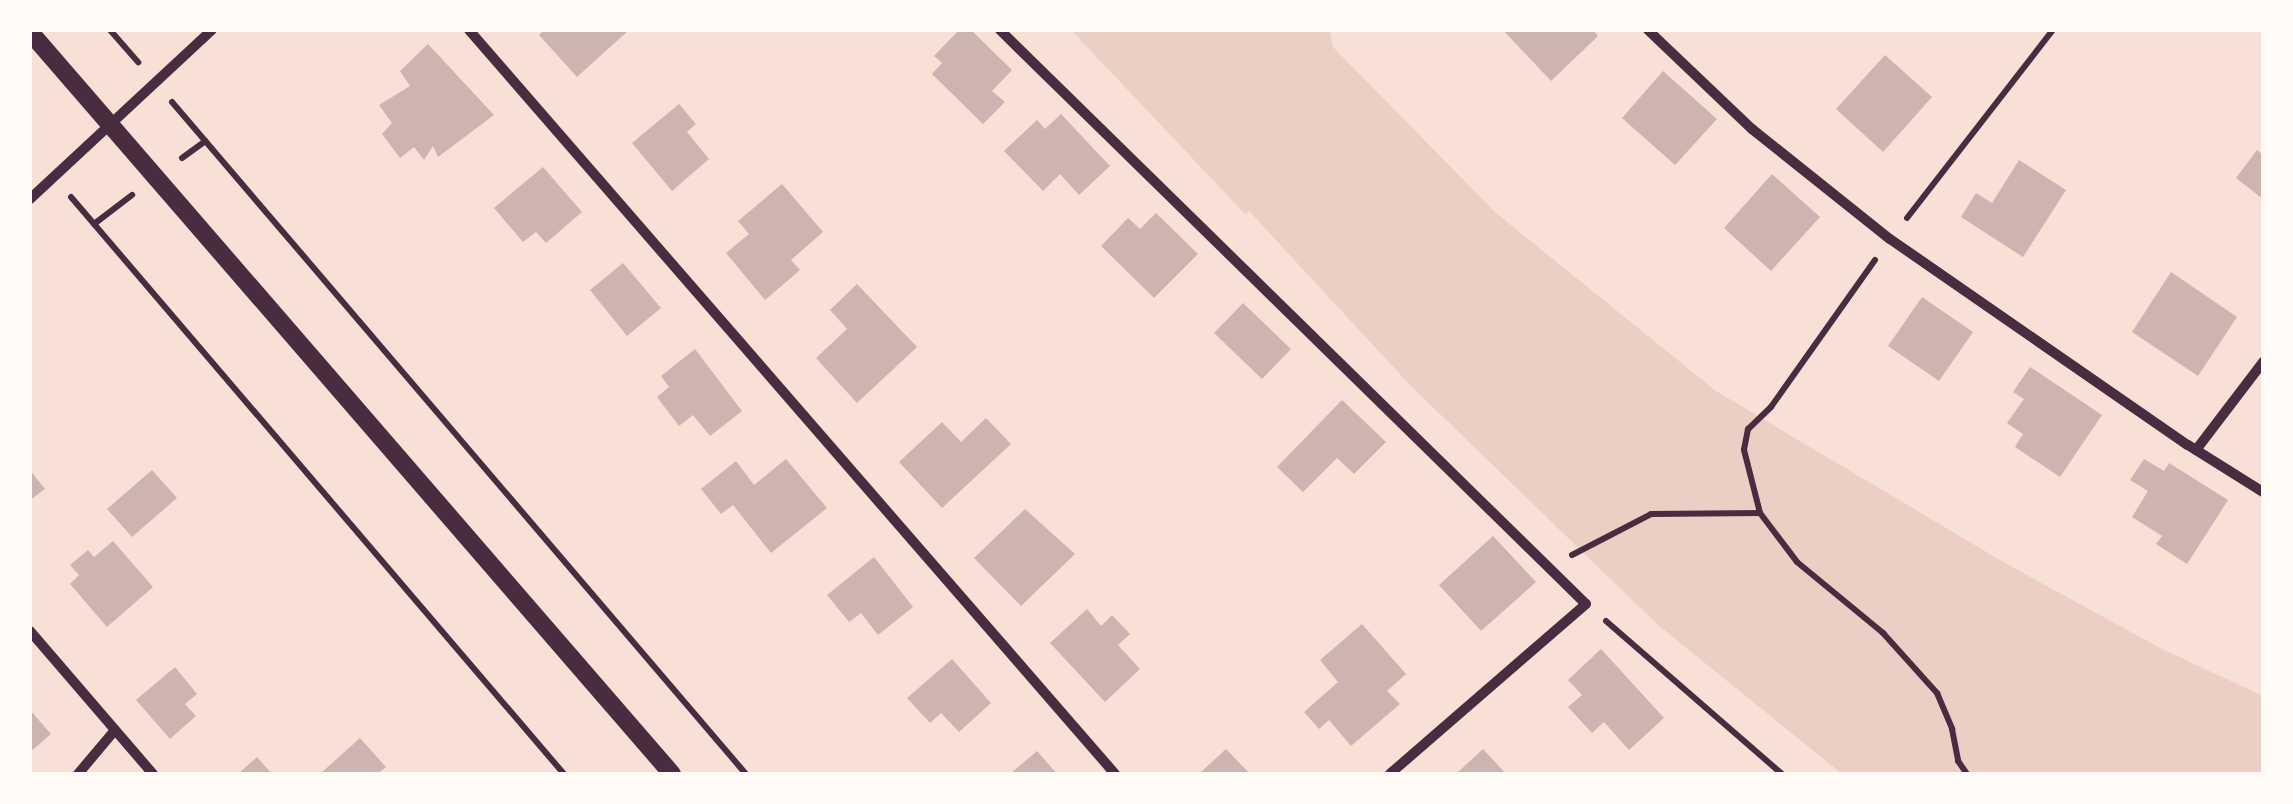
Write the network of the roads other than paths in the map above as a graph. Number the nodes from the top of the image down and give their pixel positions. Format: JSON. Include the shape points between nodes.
{"nodes":[{"id":1,"x":212,"y":30,"type":"edge"},
{"id":2,"x":469,"y":30,"type":"edge"},
{"id":3,"x":1000,"y":30,"type":"edge"},
{"id":4,"x":1648,"y":30,"type":"edge"},
{"id":5,"x":30,"y":32,"type":"edge"},
{"id":6,"x":108,"y":123,"type":"junction"},
{"id":7,"x":30,"y":199,"type":"edge"},
{"id":8,"x":2263,"y":362,"type":"edge"},
{"id":9,"x":2196,"y":450,"type":"junction"},
{"id":10,"x":2263,"y":492,"type":"edge"},
{"id":11,"x":30,"y":631,"type":"edge"},
{"id":12,"x":115,"y":730,"type":"junction"},
{"id":13,"x":78,"y":774,"type":"edge"},
{"id":14,"x":153,"y":774,"type":"edge"},
{"id":15,"x":672,"y":774,"type":"edge"},
{"id":16,"x":1115,"y":774,"type":"edge"},
{"id":17,"x":1390,"y":774,"type":"edge"}],
"edges":[{"from":1,"to":6,"type":"street"},
{"from":2,"to":16,"type":"street"},
{"from":3,"to":17,"type":"street","via":[[1586,604]]},
{"from":4,"to":9,"type":"street","via":[[1752,129],[1890,240]]},
{"from":5,"to":6,"type":"street"},
{"from":6,"to":7,"type":"street"},
{"from":6,"to":15,"type":"street"},
{"from":8,"to":9,"type":"street"},
{"from":9,"to":10,"type":"street"},
{"from":11,"to":12,"type":"street"},
{"from":12,"to":13,"type":"street"},
{"from":12,"to":14,"type":"street"}]}
